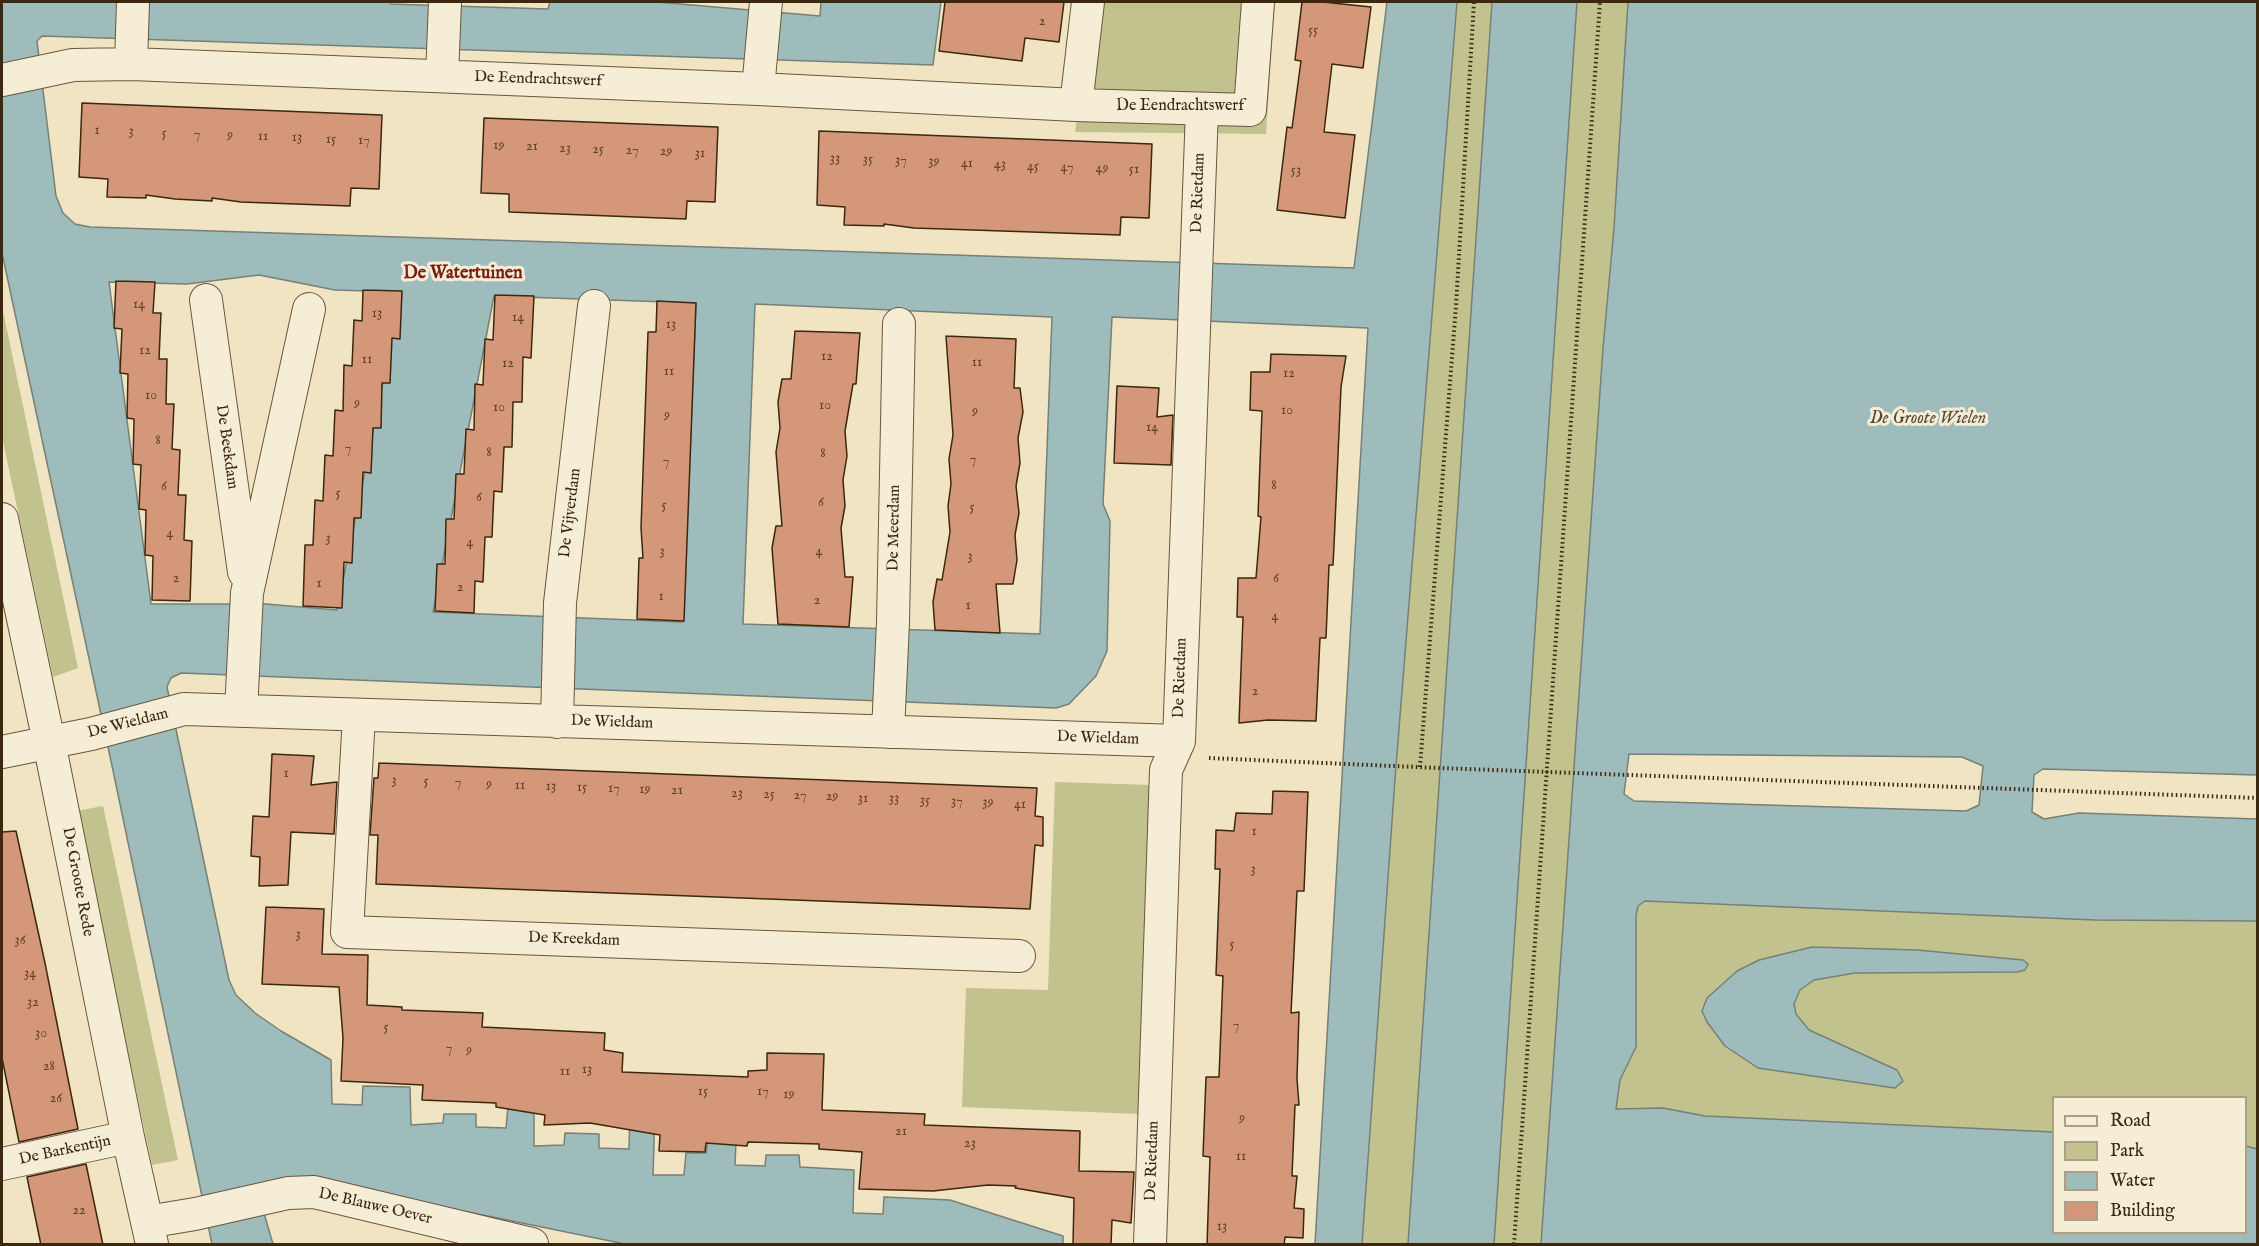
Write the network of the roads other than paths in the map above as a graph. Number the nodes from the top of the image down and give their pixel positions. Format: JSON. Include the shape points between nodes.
{"nodes":[{"id":1,"x":133,"y":2,"type":"edge"},
{"id":2,"x":446,"y":2,"type":"edge"},
{"id":3,"x":1088,"y":2,"type":"edge"},
{"id":4,"x":1258,"y":2,"type":"edge"},
{"id":5,"x":766,"y":3,"type":"edge"},
{"id":6,"x":132,"y":56,"type":"junction"},
{"id":7,"x":442,"y":69,"type":"junction"},
{"id":8,"x":759,"y":79,"type":"junction"},
{"id":9,"x":2,"y":80,"type":"edge"},
{"id":10,"x":1076,"y":105,"type":"junction"},
{"id":11,"x":1202,"y":109,"type":"junction"},
{"id":12,"x":206,"y":300,"type":"dead end"},
{"id":13,"x":594,"y":306,"type":"dead end"},
{"id":14,"x":309,"y":309,"type":"dead end"},
{"id":15,"x":899,"y":324,"type":"dead end"},
{"id":16,"x":2,"y":519,"type":"edge"},
{"id":17,"x":247,"y":593,"type":"junction"},
{"id":18,"x":242,"y":700,"type":"junction"},
{"id":19,"x":557,"y":711,"type":"junction"},
{"id":20,"x":359,"y":715,"type":"junction"},
{"id":21,"x":889,"y":722,"type":"junction"},
{"id":22,"x":49,"y":742,"type":"junction"},
{"id":23,"x":1176,"y":749,"type":"junction"},
{"id":24,"x":2,"y":752,"type":"edge"},
{"id":25,"x":1019,"y":956,"type":"dead end"},
{"id":26,"x":128,"y":1137,"type":"junction"},
{"id":27,"x":2,"y":1164,"type":"edge"},
{"id":28,"x":150,"y":1233,"type":"edge"},
{"id":29,"x":532,"y":1245,"type":"edge"},
{"id":30,"x":1150,"y":1245,"type":"edge"}],
"edges":[{"from":1,"to":6,"type":"street"},
{"from":2,"to":7,"type":"street"},
{"from":3,"to":10,"type":"street"},
{"from":4,"to":11,"type":"street","name":"De Eendrachtswerf","via":[[1250,110]]},
{"from":5,"to":8,"type":"street"},
{"from":6,"to":7,"type":"street","name":"De Eendrachtswerf"},
{"from":6,"to":9,"type":"street","name":"De Eendrachtswerf"},
{"from":7,"to":8,"type":"street","name":"De Eendrachtswerf"},
{"from":8,"to":10,"type":"street","name":"De Eendrachtswerf"},
{"from":10,"to":11,"type":"street","name":"De Eendrachtswerf"},
{"from":11,"to":23,"type":"street","name":"De Rietdam"},
{"from":12,"to":17,"type":"street","name":"De Beekdam"},
{"from":13,"to":19,"type":"street","name":"De Vijverdam","via":[[560,603]]},
{"from":14,"to":17,"type":"street","name":"De Beekdam"},
{"from":15,"to":21,"type":"street","name":"De Meerdam"},
{"from":16,"to":22,"type":"street","name":"De Groote Rede"},
{"from":17,"to":18,"type":"street","name":"De Beekdam"},
{"from":18,"to":20,"type":"street","name":"De Wieldam"},
{"from":18,"to":22,"type":"street","name":"De Wieldam"},
{"from":19,"to":20,"type":"street","name":"De Wieldam"},
{"from":19,"to":21,"type":"street","name":"De Wieldam"},
{"from":20,"to":25,"type":"street","name":"De Kreekdam","via":[[347,932]]},
{"from":21,"to":23,"type":"street","name":"De Wieldam"},
{"from":22,"to":24,"type":"street","name":"De Wieldam"},
{"from":22,"to":26,"type":"street","name":"De Groote Rede"},
{"from":23,"to":30,"type":"street","name":"De Rietdam","via":[[1166,770]]},
{"from":26,"to":27,"type":"street","name":"De Barkentijn"},
{"from":26,"to":28,"type":"street","name":"De Groote Rede"},
{"from":28,"to":29,"type":"street","name":"De Blauwe Oever","via":[[195,1214],[288,1193],[314,1192]]}]}
